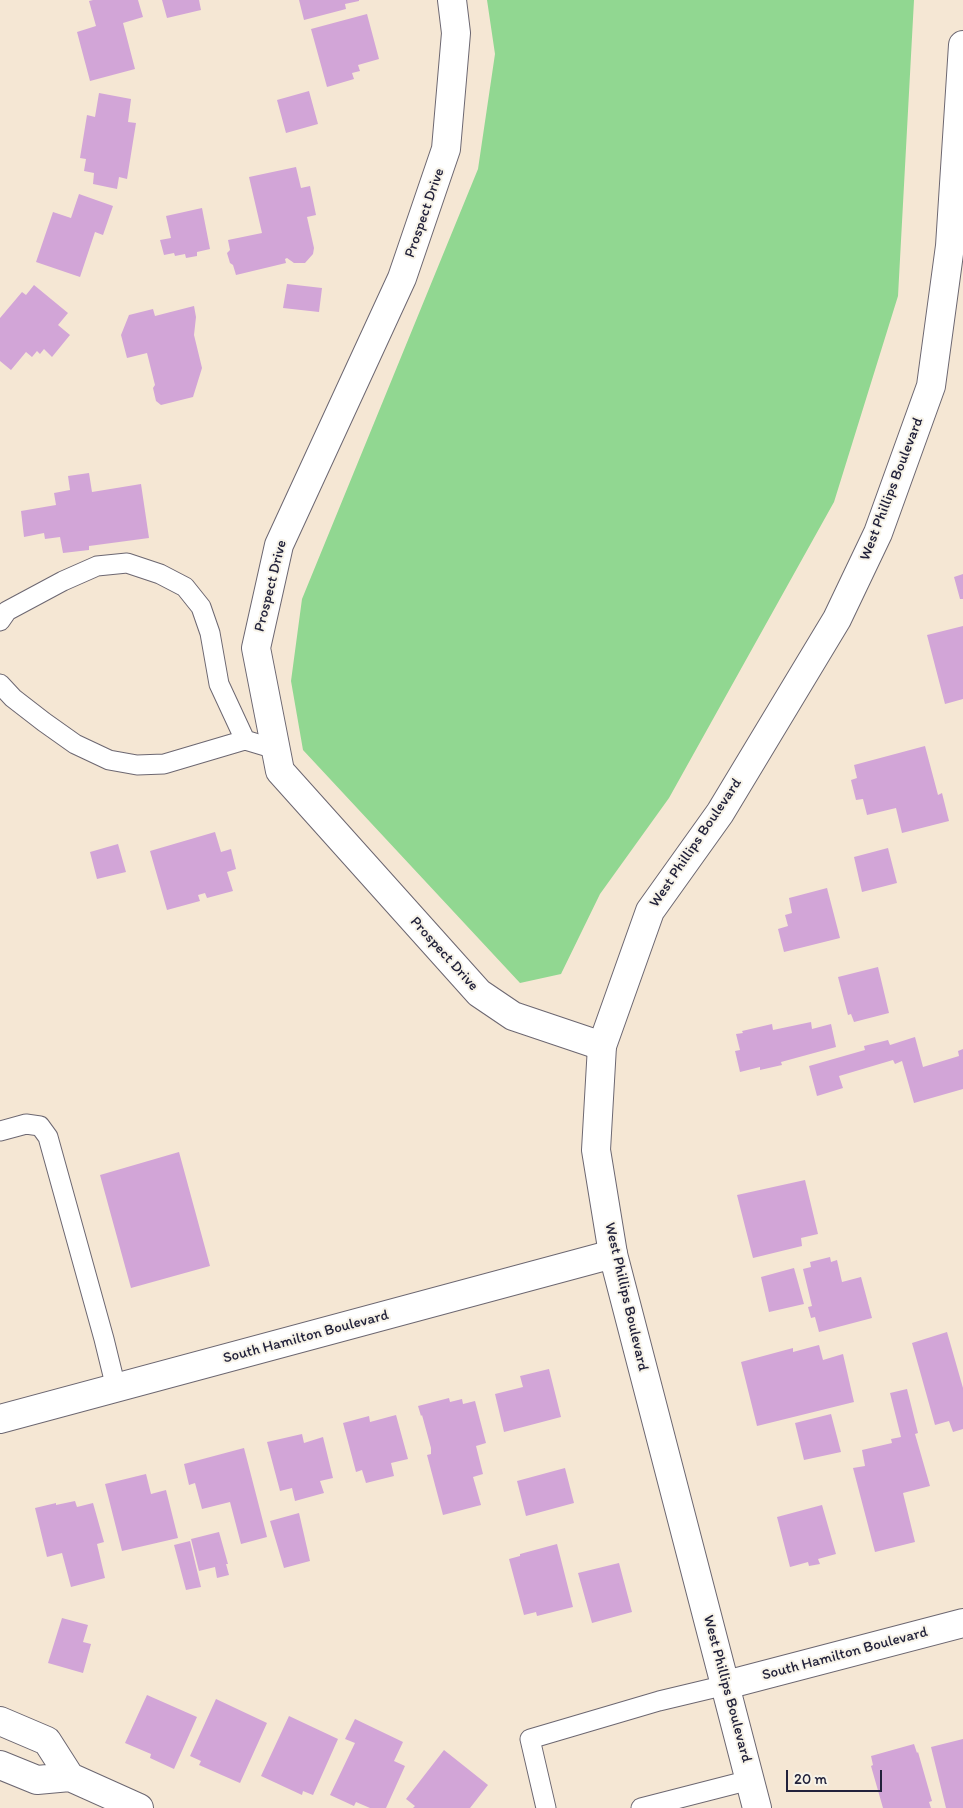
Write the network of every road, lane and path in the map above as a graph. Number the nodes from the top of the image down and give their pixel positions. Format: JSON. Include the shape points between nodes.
{"nodes":[{"id":1,"x":452,"y":0,"type":"edge"},
{"id":2,"x":963,"y":45,"type":"edge"},
{"id":3,"x":0,"y":621,"type":"edge"},
{"id":4,"x":0,"y":684,"type":"edge"},
{"id":5,"x":244,"y":740,"type":"junction"},
{"id":6,"x":275,"y":749,"type":"junction"},
{"id":7,"x":602,"y":1046,"type":"junction"},
{"id":8,"x":0,"y":1131,"type":"edge"},
{"id":9,"x":613,"y":1254,"type":"junction"},
{"id":10,"x":116,"y":1388,"type":"junction"},
{"id":11,"x":0,"y":1419,"type":"edge"},
{"id":12,"x":963,"y":1622,"type":"edge"},
{"id":13,"x":726,"y":1685,"type":"junction"},
{"id":14,"x":0,"y":1721,"type":"edge"},
{"id":15,"x":0,"y":1765,"type":"edge"},
{"id":16,"x":70,"y":1776,"type":"junction"},
{"id":17,"x":750,"y":1780,"type":"junction"},
{"id":18,"x":140,"y":1808,"type":"edge"},
{"id":19,"x":546,"y":1808,"type":"edge"},
{"id":20,"x":641,"y":1808,"type":"edge"},
{"id":21,"x":758,"y":1808,"type":"edge"}],
"edges":[{"from":1,"to":6,"type":"street","name":"Prospect Drive","via":[[456,33],[446,149],[402,278],[279,545],[256,648]]},
{"from":2,"to":7,"type":"street","name":"West Phillips Boulevard","via":[[950,246],[931,386],[878,533],[836,619],[720,813],[650,911]]},
{"from":3,"to":5,"type":"lane","via":[[7,611],[97,566],[127,563],[160,574],[185,587],[201,607],[210,633],[219,684]]},
{"from":4,"to":5,"type":"lane","via":[[13,698],[75,744],[109,760],[137,765],[164,764]]},
{"from":5,"to":6,"type":"lane"},
{"from":6,"to":7,"type":"street","name":"Prospect Drive","via":[[280,771],[479,993],[513,1016]]},
{"from":7,"to":9,"type":"street","name":"West Phillips Boulevard","via":[[596,1150]]},
{"from":8,"to":10,"type":"lane","via":[[26,1124],[40,1126],[48,1137]]},
{"from":9,"to":10,"type":"street","name":"South Hamilton Boulevard"},
{"from":9,"to":13,"type":"street","name":"West Phillips Boulevard"},
{"from":10,"to":11,"type":"street","name":"South Hamilton Boulevard"},
{"from":12,"to":13,"type":"street","name":"South Hamilton Boulevard"},
{"from":13,"to":17,"type":"street","name":"West Phillips Boulevard"},
{"from":13,"to":19,"type":"lane","via":[[530,1739]]},
{"from":14,"to":16,"type":"street","via":[[46,1741]]},
{"from":15,"to":16,"type":"street","via":[[38,1780]]},
{"from":16,"to":18,"type":"street"},
{"from":17,"to":20,"type":"lane"},
{"from":17,"to":21,"type":"street","name":"West Phillips Boulevard"}]}
